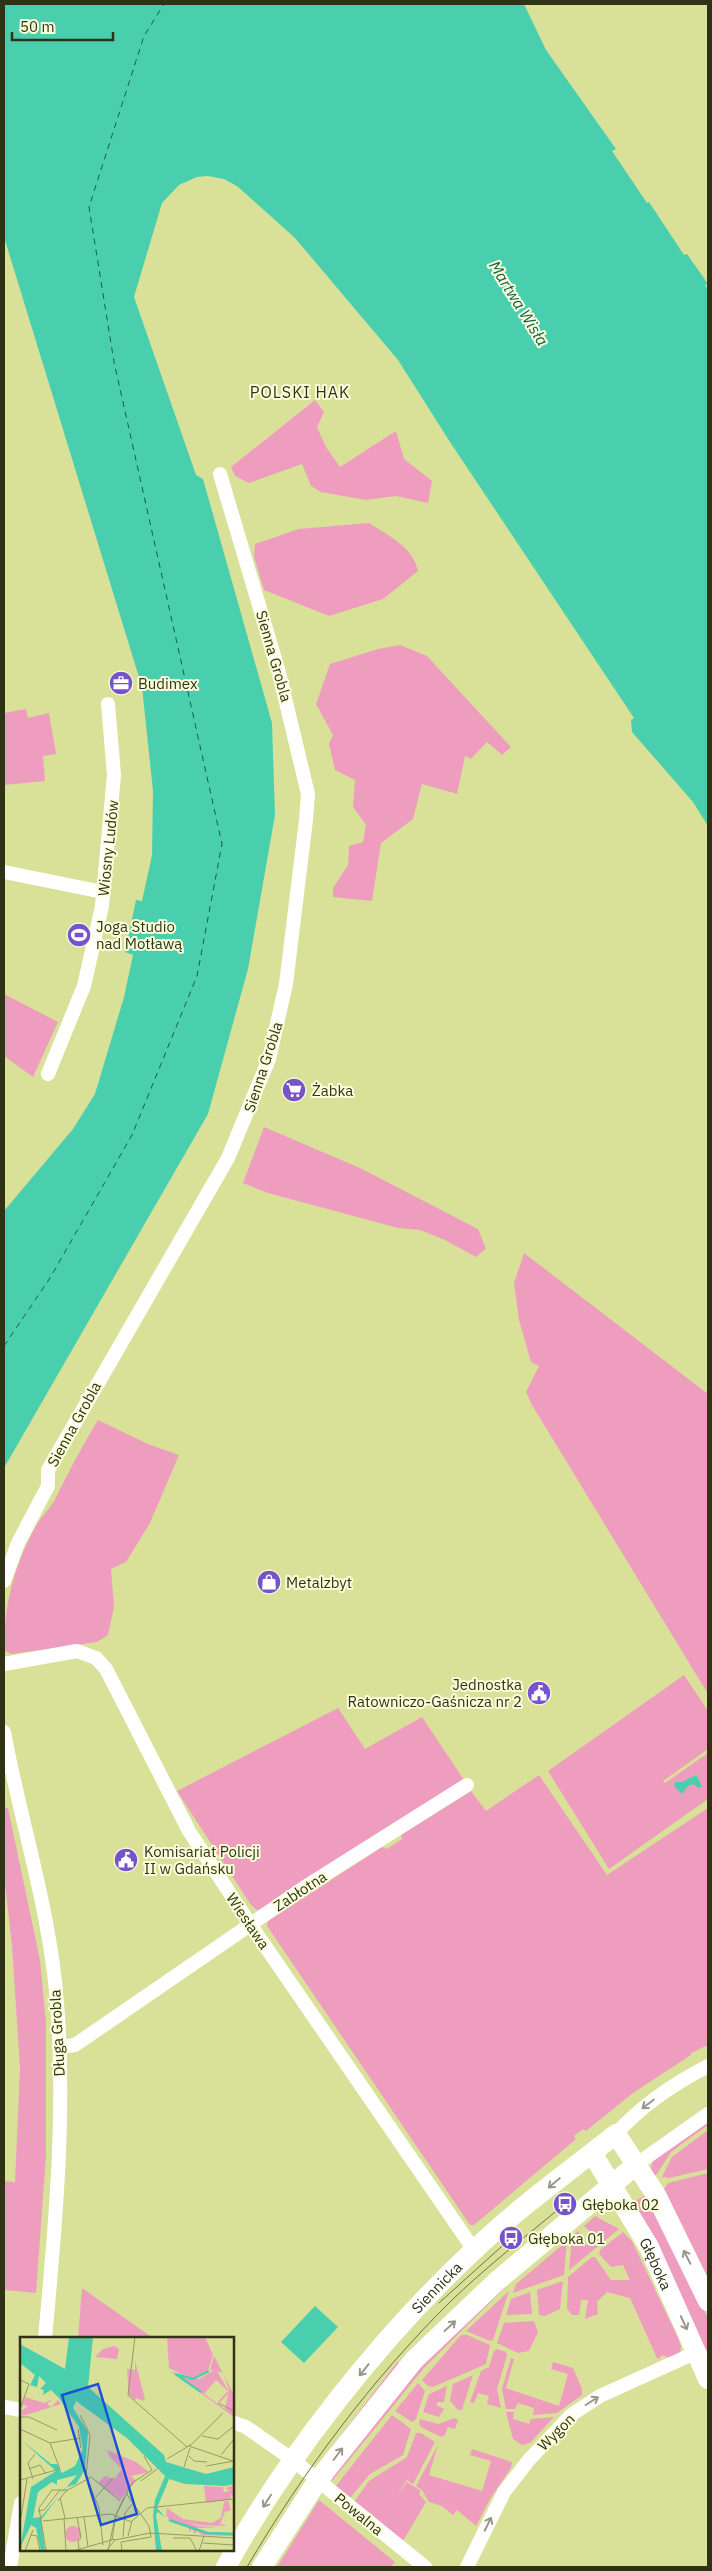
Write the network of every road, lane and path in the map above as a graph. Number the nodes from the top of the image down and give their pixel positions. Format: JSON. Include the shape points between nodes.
{"nodes":[{"id":1,"x":220,"y":474,"type":"dead end"},
{"id":2,"x":108,"y":704,"type":"dead end"},
{"id":3,"x":4,"y":872,"type":"edge"},
{"id":4,"x":103,"y":892,"type":"junction"},
{"id":5,"x":48,"y":1074,"type":"dead end"},
{"id":6,"x":4,"y":1581,"type":"edge"},
{"id":7,"x":4,"y":1664,"type":"edge"},
{"id":8,"x":4,"y":1732,"type":"edge"},
{"id":9,"x":467,"y":1785,"type":"dead end"},
{"id":10,"x":250,"y":1924,"type":"junction"},
{"id":11,"x":60,"y":2046,"type":"junction"},
{"id":12,"x":708,"y":2066,"type":"edge"},
{"id":13,"x":708,"y":2114,"type":"edge"},
{"id":14,"x":616,"y":2134,"type":"junction"},
{"id":15,"x":592,"y":2153,"type":"junction"},
{"id":16,"x":637,"y":2164,"type":"junction"},
{"id":17,"x":612,"y":2184,"type":"junction"},
{"id":18,"x":474,"y":2250,"type":"junction"},
{"id":19,"x":708,"y":2301,"type":"edge"},
{"id":20,"x":45,"y":2337,"type":"edge"},
{"id":21,"x":704,"y":2366,"type":"edge"},
{"id":22,"x":4,"y":2407,"type":"edge"},
{"id":23,"x":20,"y":2410,"type":"edge"},
{"id":24,"x":234,"y":2423,"type":"edge"},
{"id":25,"x":293,"y":2460,"type":"junction"},
{"id":26,"x":318,"y":2480,"type":"junction"},
{"id":27,"x":20,"y":2508,"type":"edge"},
{"id":28,"x":10,"y":2567,"type":"edge"},
{"id":29,"x":226,"y":2567,"type":"edge"},
{"id":30,"x":262,"y":2567,"type":"edge"},
{"id":31,"x":425,"y":2567,"type":"edge"},
{"id":32,"x":467,"y":2567,"type":"edge"}],
"edges":[{"from":1,"to":6,"type":"street","name":"Sienna Grobla","via":[[281,679],[308,794],[282,1006],[264,1075],[228,1158],[48,1470],[48,1486],[18,1543]]},
{"from":2,"to":4,"type":"street","name":"Wiosny Ludów","via":[[114,775]]},
{"from":3,"to":4,"type":"street"},
{"from":4,"to":5,"type":"street","name":"Wiosny Ludów","via":[[84,986]]},
{"from":7,"to":10,"type":"street","name":"Wiesława","via":[[77,1650],[96,1658],[106,1669],[190,1831]]},
{"from":8,"to":11,"type":"street","name":"Długa Grobla","via":[[54,1971]]},
{"from":9,"to":10,"type":"street","name":"Zabłotna"},
{"from":10,"to":11,"type":"street","name":"Zabłotna","via":[[75,2045]]},
{"from":10,"to":18,"type":"street","name":"Wiesława"},
{"from":11,"to":20,"type":"street","name":"Długa Grobla","via":[[52,2260]]},
{"from":12,"to":14,"type":"street","name":"Siennicka","one_way":true,"via":[[630,2118]]},
{"from":13,"to":16,"type":"street"},
{"from":14,"to":15,"type":"street","name":"Siennicka"},
{"from":14,"to":16,"type":"street","name":"Głęboka"},
{"from":15,"to":17,"type":"street","name":"Głęboka"},
{"from":15,"to":18,"type":"street","name":"Siennicka","one_way":true},
{"from":16,"to":17,"type":"street"},
{"from":19,"to":16,"type":"street","name":"Głęboka","one_way":true,"via":[[656,2195]]},
{"from":17,"to":21,"type":"street","name":"Głęboka","one_way":true,"via":[[649,2247]]},
{"from":26,"to":17,"type":"street","one_way":true,"via":[[414,2360]]},
{"from":18,"to":25,"type":"street","name":"Siennicka","one_way":true,"via":[[432,2291],[370,2362]]},
{"from":32,"to":21,"type":"street","name":"Wygon","one_way":true,"via":[[504,2492],[571,2415],[600,2396]]},
{"from":22,"to":23,"type":"street"},
{"from":24,"to":25,"type":"street","name":"Powalna","via":[[246,2427]]},
{"from":25,"to":26,"type":"street","name":"Powalna"},
{"from":25,"to":29,"type":"street","name":"Siennicka","one_way":true},
{"from":26,"to":30,"type":"street"},
{"from":26,"to":31,"type":"street","name":"Powalna"},
{"from":27,"to":28,"type":"street"}]}
